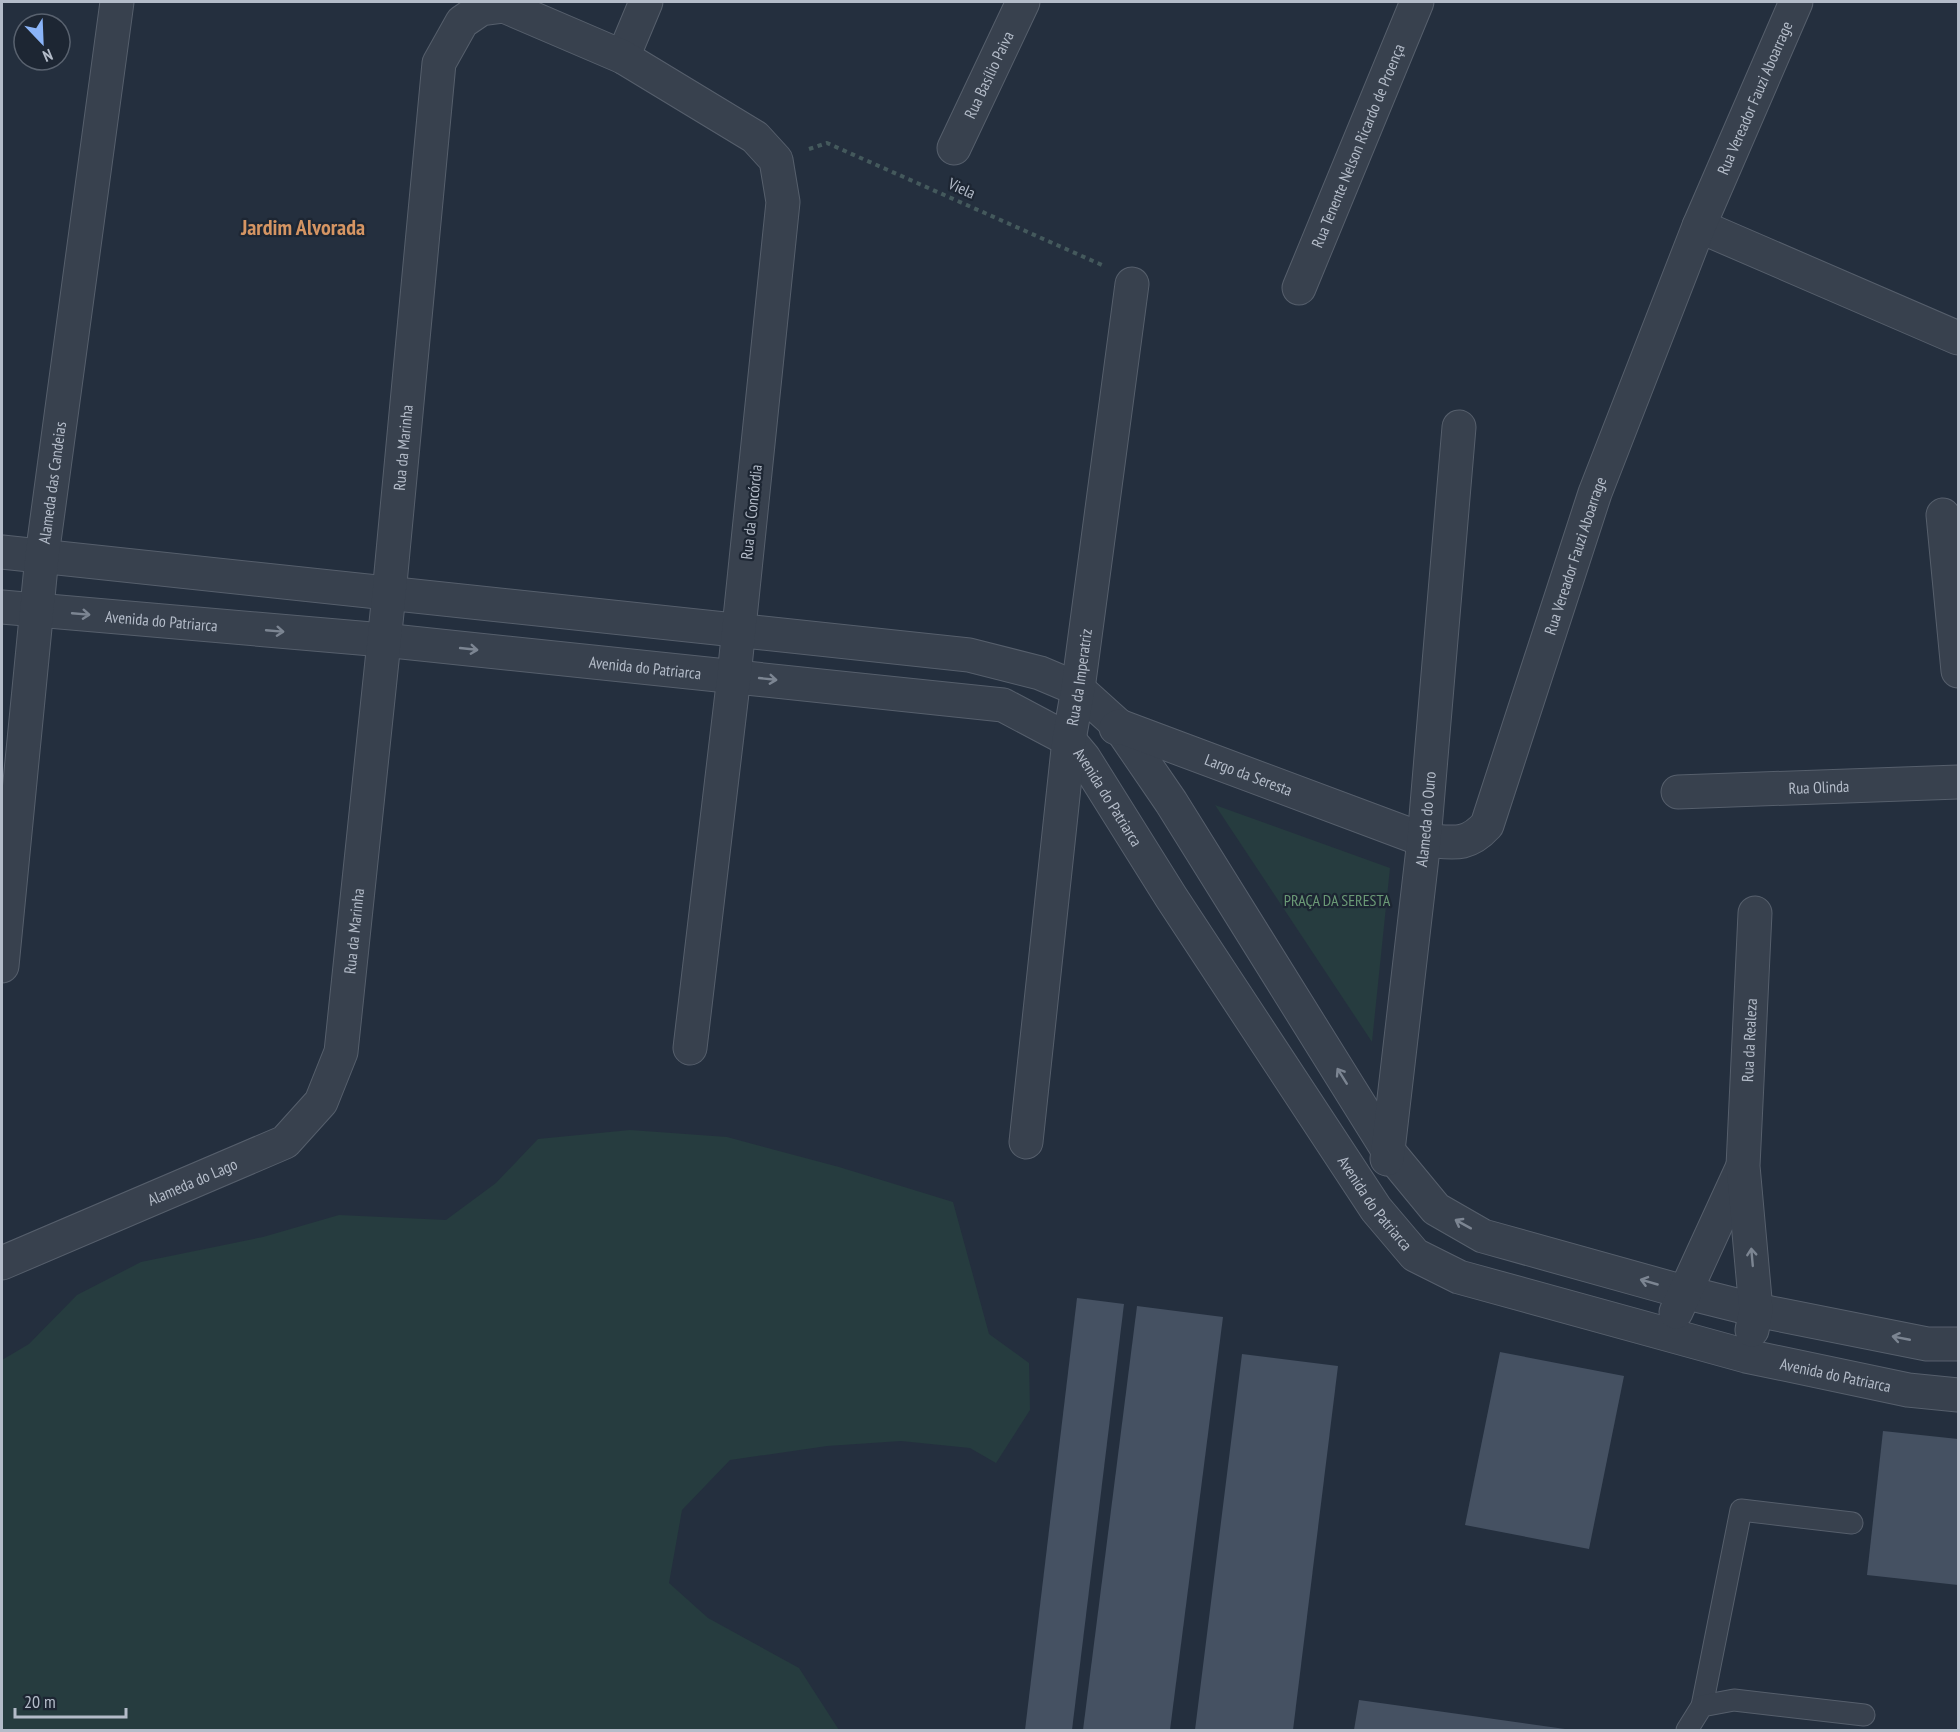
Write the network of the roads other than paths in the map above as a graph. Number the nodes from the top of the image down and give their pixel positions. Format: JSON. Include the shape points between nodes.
{"nodes":[{"id":1,"x":117,"y":2,"type":"edge"},
{"id":2,"x":646,"y":2,"type":"edge"},
{"id":3,"x":1023,"y":2,"type":"edge"},
{"id":4,"x":1417,"y":2,"type":"edge"},
{"id":5,"x":1796,"y":2,"type":"edge"},
{"id":6,"x":623,"y":57,"type":"junction"},
{"id":7,"x":954,"y":148,"type":"dead end"},
{"id":8,"x":1699,"y":226,"type":"junction"},
{"id":9,"x":1132,"y":284,"type":"road end"},
{"id":10,"x":1299,"y":288,"type":"dead end"},
{"id":11,"x":1959,"y":338,"type":"edge"},
{"id":12,"x":1459,"y":427,"type":"dead end"},
{"id":13,"x":1943,"y":515,"type":"dead end"},
{"id":14,"x":2,"y":552,"type":"edge"},
{"id":15,"x":42,"y":556,"type":"junction"},
{"id":16,"x":389,"y":594,"type":"junction"},
{"id":17,"x":2,"y":607,"type":"edge"},
{"id":18,"x":37,"y":611,"type":"junction"},
{"id":19,"x":738,"y":633,"type":"junction"},
{"id":20,"x":383,"y":640,"type":"junction"},
{"id":21,"x":1959,"y":670,"type":"edge"},
{"id":22,"x":734,"y":676,"type":"junction"},
{"id":23,"x":1078,"y":689,"type":"junction"},
{"id":24,"x":1119,"y":726,"type":"junction"},
{"id":25,"x":1077,"y":749,"type":"junction"},
{"id":26,"x":1959,"y":782,"type":"edge"},
{"id":27,"x":1678,"y":792,"type":"dead end"},
{"id":28,"x":1424,"y":840,"type":"junction"},
{"id":29,"x":1755,"y":913,"type":"dead end"},
{"id":30,"x":2,"y":966,"type":"edge"},
{"id":31,"x":690,"y":1048,"type":"dead end"},
{"id":32,"x":341,"y":1052,"type":"joint"},
{"id":33,"x":1026,"y":1142,"type":"dead end"},
{"id":34,"x":1389,"y":1152,"type":"junction"},
{"id":35,"x":1743,"y":1166,"type":"junction"},
{"id":36,"x":1376,"y":1209,"type":"junction"},
{"id":37,"x":2,"y":1263,"type":"edge"},
{"id":38,"x":1684,"y":1292,"type":"junction"},
{"id":39,"x":1756,"y":1310,"type":"junction"},
{"id":40,"x":1666,"y":1335,"type":"junction"},
{"id":41,"x":1959,"y":1344,"type":"edge"},
{"id":42,"x":1746,"y":1356,"type":"junction"},
{"id":43,"x":1959,"y":1395,"type":"edge"},
{"id":44,"x":1852,"y":1523,"type":"dead end"},
{"id":45,"x":1702,"y":1706,"type":"junction"},
{"id":46,"x":1864,"y":1715,"type":"dead end"},
{"id":47,"x":1687,"y":1731,"type":"edge"}],
"edges":[{"from":1,"to":15,"type":"street","name":"Alameda das Candeias"},
{"from":2,"to":6,"type":"street"},
{"from":3,"to":7,"type":"street","name":"Rua Basílio Paiva"},
{"from":4,"to":10,"type":"street","name":"Rua Tenente Nelson Ricardo de Proença"},
{"from":5,"to":8,"type":"street","name":"Rua Vereador Fauzi Aboarrage"},
{"from":6,"to":16,"type":"street","name":"Rua da Marinha","via":[[504,6],[481,9],[462,22],[439,63]]},
{"from":6,"to":19,"type":"street","name":"Rua da Concórdia","via":[[755,137],[776,160],[783,202]]},
{"from":8,"to":11,"type":"street"},
{"from":8,"to":28,"type":"street","name":"Rua Vereador Fauzi Aboarrage","via":[[1595,493],[1487,825],[1476,837],[1460,843]]},
{"from":9,"to":23,"type":"street","name":"Rua da Imperatriz"},
{"from":12,"to":28,"type":"street","name":"Alameda do Ouro"},
{"from":13,"to":21,"type":"street"},
{"from":14,"to":15,"type":"street"},
{"from":15,"to":16,"type":"street"},
{"from":15,"to":18,"type":"street","name":"Alameda das Candeias"},
{"from":16,"to":19,"type":"street"},
{"from":16,"to":20,"type":"street","name":"Rua da Marinha"},
{"from":17,"to":18,"type":"street","name":"Avenida do Patriarca"},
{"from":18,"to":20,"type":"street","name":"Avenida do Patriarca","one_way":true},
{"from":18,"to":30,"type":"street","name":"Alameda das Candeias"},
{"from":19,"to":22,"type":"street","name":"Rua da Concórdia"},
{"from":19,"to":23,"type":"street","via":[[969,656],[1040,673]]},
{"from":20,"to":22,"type":"street","name":"Avenida do Patriarca","one_way":true},
{"from":20,"to":32,"type":"street","name":"Rua da Marinha"},
{"from":22,"to":25,"type":"street","name":"Avenida do Patriarca","one_way":true,"via":[[1003,705]]},
{"from":22,"to":31,"type":"street","name":"Rua da Concórdia"},
{"from":23,"to":24,"type":"street"},
{"from":23,"to":25,"type":"street","name":"Rua da Imperatriz"},
{"from":24,"to":25,"type":"street"},
{"from":24,"to":28,"type":"street","name":"Largo da Seresta"},
{"from":34,"to":24,"type":"street","one_way":true,"via":[[1171,802]]},
{"from":25,"to":33,"type":"street","name":"Rua da Imperatriz"},
{"from":25,"to":36,"type":"street","name":"Avenida do Patriarca"},
{"from":26,"to":27,"type":"street","name":"Rua Olinda"},
{"from":28,"to":34,"type":"street","name":"Alameda do Ouro"},
{"from":29,"to":35,"type":"street","name":"Rua da Realeza"},
{"from":32,"to":37,"type":"street","name":"Alameda do Lago","via":[[321,1102],[285,1142]]},
{"from":34,"to":36,"type":"street","name":"Alameda do Ouro"},
{"from":38,"to":34,"type":"street","one_way":true,"via":[[1484,1236],[1436,1209]]},
{"from":35,"to":38,"type":"street","name":"Rua da Realeza"},
{"from":39,"to":35,"type":"street","name":"Rua da Realeza","one_way":true},
{"from":36,"to":40,"type":"street","name":"Avenida do Patriarca","via":[[1415,1255],[1459,1277]]},
{"from":38,"to":39,"type":"street"},
{"from":38,"to":40,"type":"street","name":"Rua da Realeza"},
{"from":41,"to":39,"type":"street","one_way":true,"via":[[1927,1344]]},
{"from":39,"to":42,"type":"street","name":"Rua da Realeza"},
{"from":40,"to":42,"type":"street","name":"Avenida do Patriarca"},
{"from":42,"to":43,"type":"street","name":"Avenida do Patriarca","via":[[1908,1390]]},
{"from":44,"to":45,"type":"lane","via":[[1741,1510]]},
{"from":45,"to":46,"type":"lane","via":[[1734,1700]]},
{"from":45,"to":47,"type":"lane"}]}
